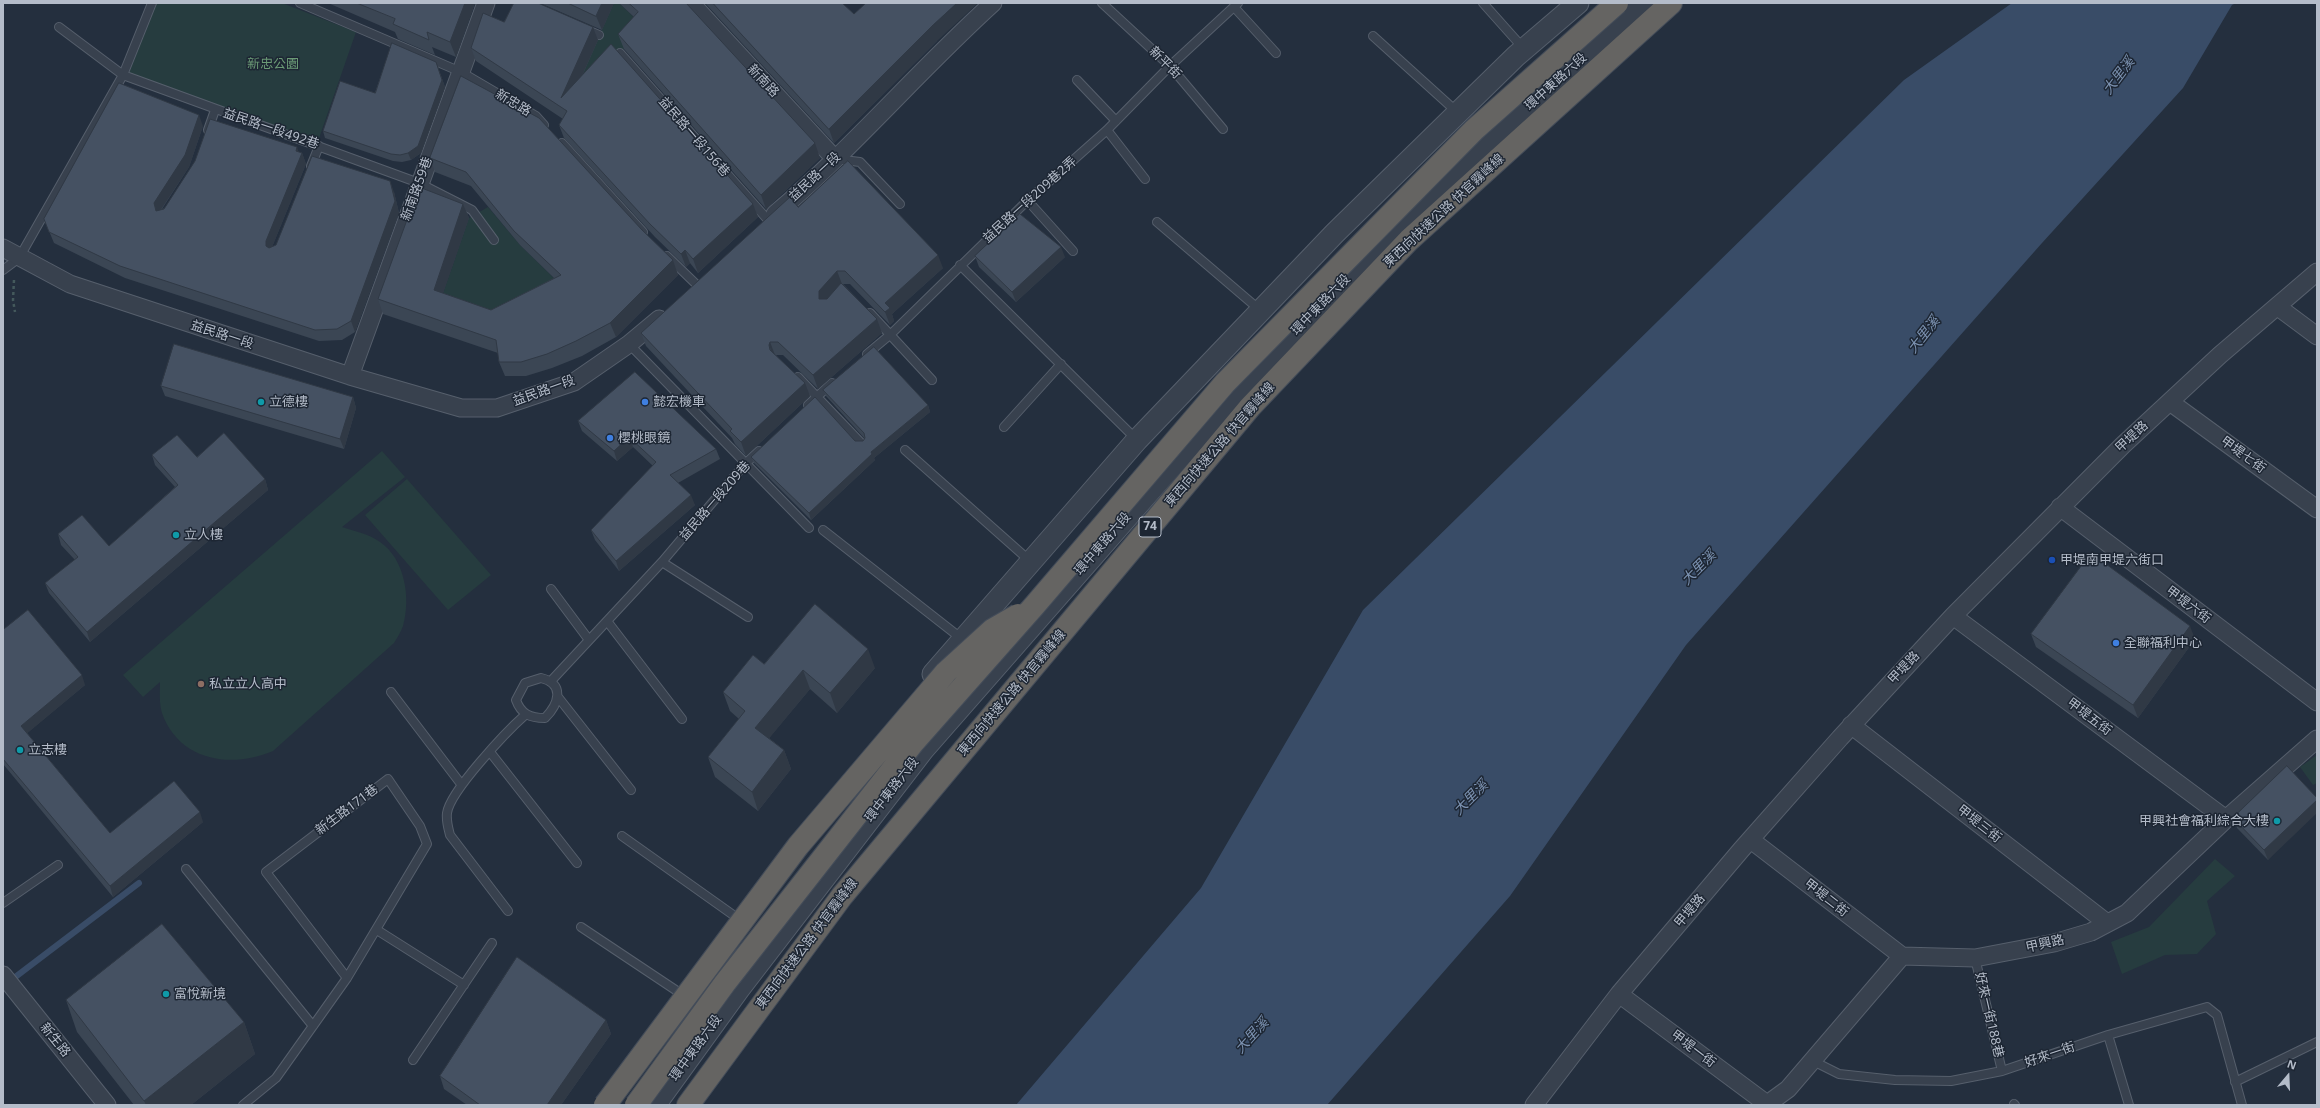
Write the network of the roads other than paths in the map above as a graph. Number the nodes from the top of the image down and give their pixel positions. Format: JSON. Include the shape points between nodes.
{"nodes":[{"id":1,"x":152,"y":3,"type":"edge"},
{"id":2,"x":300,"y":3,"type":"edge"},
{"id":3,"x":486,"y":3,"type":"edge"},
{"id":4,"x":691,"y":3,"type":"edge"},
{"id":5,"x":993,"y":3,"type":"edge"},
{"id":6,"x":1102,"y":3,"type":"edge"},
{"id":7,"x":1483,"y":3,"type":"edge"},
{"id":8,"x":1578,"y":3,"type":"edge"},
{"id":9,"x":1617,"y":3,"type":"edge"},
{"id":10,"x":1644,"y":3,"type":"edge"},
{"id":11,"x":1671,"y":3,"type":"edge"},
{"id":12,"x":1236,"y":5,"type":"edge"},
{"id":13,"x":579,"y":26,"type":"edge"},
{"id":14,"x":59,"y":27,"type":"dead end"},
{"id":15,"x":599,"y":35,"type":"dead end"},
{"id":16,"x":1373,"y":36,"type":"dead end"},
{"id":17,"x":1524,"y":49,"type":"junction"},
{"id":18,"x":620,"y":53,"type":"edge"},
{"id":19,"x":1276,"y":53,"type":"dead end"},
{"id":20,"x":1170,"y":66,"type":"junction"},
{"id":21,"x":461,"y":72,"type":"junction"},
{"id":22,"x":123,"y":74,"type":"junction"},
{"id":23,"x":1077,"y":80,"type":"dead end"},
{"id":24,"x":215,"y":110,"type":"junction"},
{"id":25,"x":1458,"y":113,"type":"junction"},
{"id":26,"x":1116,"y":122,"type":"junction"},
{"id":27,"x":1223,"y":129,"type":"dead end"},
{"id":28,"x":1107,"y":130,"type":"junction"},
{"id":29,"x":204,"y":139,"type":"edge"},
{"id":30,"x":319,"y":146,"type":"junction"},
{"id":31,"x":835,"y":158,"type":"junction"},
{"id":32,"x":307,"y":175,"type":"edge"},
{"id":33,"x":1145,"y":179,"type":"dead end"},
{"id":34,"x":419,"y":183,"type":"junction"},
{"id":35,"x":1028,"y":201,"type":"junction"},
{"id":36,"x":900,"y":204,"type":"dead end"},
{"id":37,"x":1157,"y":222,"type":"dead end"},
{"id":38,"x":762,"y":226,"type":"joint"},
{"id":39,"x":494,"y":240,"type":"dead end"},
{"id":40,"x":651,"y":241,"type":"edge"},
{"id":41,"x":3,"y":248,"type":"edge"},
{"id":42,"x":661,"y":251,"type":"edge"},
{"id":43,"x":1073,"y":251,"type":"dead end"},
{"id":44,"x":19,"y":258,"type":"junction"},
{"id":45,"x":960,"y":265,"type":"junction"},
{"id":46,"x":3,"y":270,"type":"edge"},
{"id":47,"x":2317,"y":272,"type":"edge"},
{"id":48,"x":711,"y":274,"type":"edge"},
{"id":49,"x":692,"y":291,"type":"joint"},
{"id":50,"x":2278,"y":307,"type":"junction"},
{"id":51,"x":866,"y":308,"type":"edge"},
{"id":52,"x":669,"y":310,"type":"edge"},
{"id":53,"x":1261,"y":311,"type":"junction"},
{"id":54,"x":892,"y":334,"type":"junction"},
{"id":55,"x":2317,"y":336,"type":"edge"},
{"id":56,"x":629,"y":344,"type":"junction"},
{"id":57,"x":858,"y":362,"type":"edge"},
{"id":58,"x":1061,"y":364,"type":"junction"},
{"id":59,"x":790,"y":369,"type":"edge"},
{"id":60,"x":350,"y":376,"type":"junction"},
{"id":61,"x":840,"y":376,"type":"edge"},
{"id":62,"x":932,"y":380,"type":"dead end"},
{"id":63,"x":818,"y":396,"type":"junction"},
{"id":64,"x":2170,"y":402,"type":"junction"},
{"id":65,"x":801,"y":411,"type":"edge"},
{"id":66,"x":1004,"y":428,"type":"dead end"},
{"id":67,"x":1137,"y":440,"type":"junction"},
{"id":68,"x":768,"y":443,"type":"edge"},
{"id":69,"x":862,"y":444,"type":"edge"},
{"id":70,"x":905,"y":450,"type":"dead end"},
{"id":71,"x":746,"y":464,"type":"junction"},
{"id":72,"x":2060,"y":507,"type":"junction"},
{"id":73,"x":2317,"y":508,"type":"edge"},
{"id":74,"x":809,"y":528,"type":"dead end"},
{"id":75,"x":823,"y":530,"type":"dead end"},
{"id":76,"x":1030,"y":561,"type":"junction"},
{"id":77,"x":662,"y":562,"type":"junction"},
{"id":78,"x":551,"y":589,"type":"dead end"},
{"id":79,"x":1035,"y":605,"type":"junction"},
{"id":80,"x":1953,"y":616,"type":"junction"},
{"id":81,"x":748,"y":617,"type":"dead end"},
{"id":82,"x":607,"y":621,"type":"junction"},
{"id":83,"x":962,"y":639,"type":"junction"},
{"id":84,"x":589,"y":640,"type":"junction"},
{"id":85,"x":551,"y":681,"type":"junction"},
{"id":86,"x":391,"y":692,"type":"dead end"},
{"id":87,"x":558,"y":697,"type":"junction"},
{"id":88,"x":2317,"y":702,"type":"edge"},
{"id":89,"x":525,"y":715,"type":"junction"},
{"id":90,"x":682,"y":719,"type":"dead end"},
{"id":91,"x":1851,"y":726,"type":"junction"},
{"id":92,"x":2317,"y":738,"type":"edge"},
{"id":93,"x":490,"y":752,"type":"junction"},
{"id":94,"x":461,"y":784,"type":"junction"},
{"id":95,"x":632,"y":790,"type":"dead end"},
{"id":96,"x":814,"y":816,"type":"junction"},
{"id":97,"x":2226,"y":819,"type":"junction"},
{"id":98,"x":622,"y":836,"type":"dead end"},
{"id":99,"x":1751,"y":840,"type":"junction"},
{"id":100,"x":851,"y":843,"type":"junction"},
{"id":101,"x":577,"y":863,"type":"dead end"},
{"id":102,"x":58,"y":865,"type":"dead end"},
{"id":103,"x":186,"y":869,"type":"dead end"},
{"id":104,"x":3,"y":903,"type":"edge"},
{"id":105,"x":508,"y":911,"type":"dead end"},
{"id":106,"x":736,"y":918,"type":"junction"},
{"id":107,"x":2107,"y":923,"type":"junction"},
{"id":108,"x":581,"y":927,"type":"dead end"},
{"id":109,"x":377,"y":930,"type":"junction"},
{"id":110,"x":492,"y":943,"type":"dead end"},
{"id":111,"x":1902,"y":956,"type":"junction"},
{"id":112,"x":1976,"y":958,"type":"junction"},
{"id":113,"x":347,"y":978,"type":"junction"},
{"id":114,"x":7,"y":980,"type":"edge"},
{"id":115,"x":464,"y":985,"type":"junction"},
{"id":116,"x":677,"y":991,"type":"junction"},
{"id":117,"x":1619,"y":994,"type":"junction"},
{"id":118,"x":313,"y":1026,"type":"junction"},
{"id":119,"x":2108,"y":1035,"type":"junction"},
{"id":120,"x":2317,"y":1042,"type":"edge"},
{"id":121,"x":413,"y":1060,"type":"dead end"},
{"id":122,"x":1811,"y":1060,"type":"junction"},
{"id":123,"x":2002,"y":1071,"type":"junction"},
{"id":124,"x":2235,"y":1082,"type":"junction"},
{"id":125,"x":1767,"y":1104,"type":"edge"},
{"id":126,"x":107,"y":1105,"type":"edge"},
{"id":127,"x":243,"y":1105,"type":"edge"},
{"id":128,"x":593,"y":1105,"type":"edge"},
{"id":129,"x":605,"y":1105,"type":"edge"},
{"id":130,"x":636,"y":1105,"type":"edge"},
{"id":131,"x":655,"y":1105,"type":"edge"},
{"id":132,"x":688,"y":1105,"type":"edge"},
{"id":133,"x":1534,"y":1105,"type":"edge"},
{"id":134,"x":2129,"y":1105,"type":"edge"},
{"id":135,"x":2242,"y":1105,"type":"edge"}],
"edges":[{"from":1,"to":22,"type":"lane"},
{"from":2,"to":21,"type":"lane","name":"新忠路"},
{"from":3,"to":21,"type":"street","name":"新南路59巷"},
{"from":4,"to":31,"type":"street","name":"新南路"},
{"from":5,"to":31,"type":"street","name":"益民路一段","via":[[944,48]]},
{"from":6,"to":20,"type":"lane","name":"新平街"},
{"from":7,"to":17,"type":"lane"},
{"from":8,"to":17,"type":"street"},
{"from":9,"to":79,"type":"highway","bridge":true,"via":[[1474,130],[1225,383]]},
{"from":10,"to":100,"type":"street","name":"環中東路六段","via":[[1402,223],[1235,394],[923,750]]},
{"from":11,"to":132,"type":"highway","name":"東西向快速公路 快官霧峰線","number":"74","via":[[1409,240],[1250,407],[842,896]]},
{"from":12,"to":19,"type":"lane"},
{"from":12,"to":20,"type":"lane","name":"益民路一段209巷2弄"},
{"from":13,"to":15,"type":"lane"},
{"from":14,"to":22,"type":"lane","name":"益民路一段492巷"},
{"from":16,"to":25,"type":"lane"},
{"from":17,"to":25,"type":"street"},
{"from":18,"to":38,"type":"lane","name":"益民路一段156巷"},
{"from":20,"to":26,"type":"lane","name":"益民路一段209巷2弄"},
{"from":20,"to":27,"type":"lane","name":"新平街"},
{"from":21,"to":34,"type":"street","name":"新南路59巷"},
{"from":21,"to":40,"type":"lane","name":"新忠路","via":[[536,116]]},
{"from":22,"to":24,"type":"lane","name":"益民路一段492巷"},
{"from":22,"to":44,"type":"lane"},
{"from":23,"to":26,"type":"lane"},
{"from":24,"to":29,"type":"lane"},
{"from":24,"to":30,"type":"lane","name":"益民路一段492巷"},
{"from":25,"to":53,"type":"street","via":[[1335,233]]},
{"from":26,"to":28,"type":"lane","name":"益民路一段209巷2弄"},
{"from":28,"to":33,"type":"lane"},
{"from":28,"to":35,"type":"lane","name":"益民路一段209巷2弄"},
{"from":30,"to":32,"type":"lane"},
{"from":30,"to":34,"type":"lane","name":"益民路一段492巷"},
{"from":31,"to":36,"type":"lane","via":[[860,162]]},
{"from":31,"to":38,"type":"street","name":"益民路一段"},
{"from":34,"to":39,"type":"lane","name":"益民路一段492巷","via":[[472,210]]},
{"from":34,"to":60,"type":"street","name":"新南路59巷"},
{"from":35,"to":43,"type":"lane"},
{"from":35,"to":45,"type":"lane","name":"益民路一段209巷2弄"},
{"from":37,"to":53,"type":"lane"},
{"from":41,"to":44,"type":"street","name":"益民路一段"},
{"from":42,"to":49,"type":"lane"},
{"from":44,"to":46,"type":"lane"},
{"from":44,"to":60,"type":"street","name":"益民路一段","via":[[70,284]]},
{"from":45,"to":54,"type":"lane","name":"益民路一段209巷2弄"},
{"from":45,"to":58,"type":"lane"},
{"from":47,"to":50,"type":"street","name":"甲堤路"},
{"from":48,"to":49,"type":"street"},
{"from":50,"to":55,"type":"street"},
{"from":50,"to":64,"type":"street","name":"甲堤路","via":[[2220,355]]},
{"from":51,"to":54,"type":"lane"},
{"from":52,"to":56,"type":"street","name":"益民路一段"},
{"from":53,"to":67,"type":"street"},
{"from":54,"to":57,"type":"lane"},
{"from":54,"to":62,"type":"lane"},
{"from":56,"to":60,"type":"street","name":"益民路一段","via":[[574,382],[498,408],[461,408]]},
{"from":56,"to":71,"type":"lane"},
{"from":58,"to":66,"type":"lane"},
{"from":58,"to":67,"type":"lane"},
{"from":59,"to":63,"type":"lane"},
{"from":61,"to":63,"type":"lane"},
{"from":63,"to":65,"type":"lane"},
{"from":63,"to":69,"type":"lane"},
{"from":64,"to":72,"type":"street","name":"甲堤路"},
{"from":64,"to":73,"type":"street","name":"甲堤七街"},
{"from":67,"to":76,"type":"street"},
{"from":68,"to":71,"type":"lane","name":"益民路一段209巷"},
{"from":70,"to":76,"type":"lane"},
{"from":71,"to":74,"type":"lane"},
{"from":71,"to":77,"type":"lane","name":"益民路一段209巷"},
{"from":72,"to":80,"type":"street","name":"甲堤路"},
{"from":72,"to":88,"type":"street","name":"甲堤六街"},
{"from":75,"to":83,"type":"lane"},
{"from":76,"to":83,"type":"street"},
{"from":77,"to":81,"type":"lane"},
{"from":77,"to":82,"type":"lane","name":"益民路一段209巷"},
{"from":78,"to":84,"type":"lane"},
{"from":79,"to":129,"type":"highway","bridge":true,"via":[[992,630],[946,672],[798,846]]},
{"from":79,"to":130,"type":"highway","bridge":true,"via":[[913,743],[725,983]]},
{"from":80,"to":91,"type":"street","name":"甲堤路"},
{"from":80,"to":97,"type":"street","name":"甲堤五街"},
{"from":82,"to":84,"type":"lane","name":"益民路一段209巷"},
{"from":82,"to":90,"type":"lane"},
{"from":83,"to":96,"type":"street"},
{"from":84,"to":85,"type":"lane","name":"益民路一段209巷"},
{"from":85,"to":87,"type":"lane","via":[[556,687]]},
{"from":85,"to":89,"type":"lane","via":[[541,678],[525,683],[516,700],[519,709]]},
{"from":86,"to":94,"type":"lane"},
{"from":87,"to":89,"type":"lane","via":[[555,706],[544,718]]},
{"from":87,"to":95,"type":"lane"},
{"from":89,"to":93,"type":"lane","via":[[505,732]]},
{"from":91,"to":99,"type":"street","name":"甲堤路"},
{"from":91,"to":107,"type":"street","name":"甲堤三街"},
{"from":92,"to":97,"type":"street","name":"甲興路"},
{"from":93,"to":94,"type":"lane"},
{"from":93,"to":101,"type":"lane"},
{"from":94,"to":105,"type":"lane","via":[[447,812],[450,835]]},
{"from":96,"to":100,"type":"street"},
{"from":96,"to":106,"type":"street"},
{"from":97,"to":107,"type":"street","name":"甲興路","via":[[2127,913]]},
{"from":98,"to":106,"type":"lane"},
{"from":99,"to":111,"type":"street","name":"甲堤二街"},
{"from":99,"to":117,"type":"street","name":"甲堤路"},
{"from":100,"to":131,"type":"street","name":"環中東路六段","via":[[739,989]]},
{"from":102,"to":104,"type":"lane"},
{"from":103,"to":118,"type":"lane"},
{"from":106,"to":116,"type":"street"},
{"from":107,"to":112,"type":"street","name":"甲興路","via":[[2091,932],[2054,943]]},
{"from":108,"to":116,"type":"lane"},
{"from":109,"to":113,"type":"lane","name":"新生路171巷"},
{"from":109,"to":113,"type":"lane","name":"新生路171巷","via":[[427,844],[420,826],[388,779],[266,872]]},
{"from":109,"to":115,"type":"lane"},
{"from":110,"to":115,"type":"lane"},
{"from":111,"to":112,"type":"street","name":"甲興路"},
{"from":111,"to":122,"type":"street"},
{"from":112,"to":123,"type":"lane","name":"好來一街188巷"},
{"from":113,"to":118,"type":"lane","name":"新生路171巷"},
{"from":114,"to":126,"type":"street","name":"新生路"},
{"from":115,"to":121,"type":"lane"},
{"from":116,"to":128,"type":"street"},
{"from":117,"to":125,"type":"street","name":"甲堤一街"},
{"from":117,"to":133,"type":"street","name":"甲堤路"},
{"from":118,"to":127,"type":"lane","name":"新生路171巷","via":[[276,1078]]},
{"from":119,"to":123,"type":"lane","name":"好來一街"},
{"from":119,"to":124,"type":"lane","name":"好來一街","via":[[2207,1007],[2217,1015]]},
{"from":119,"to":134,"type":"lane"},
{"from":120,"to":124,"type":"lane"},
{"from":122,"to":123,"type":"lane","name":"好來一街","via":[[1839,1074],[1895,1080],[1951,1081]]},
{"from":122,"to":125,"type":"street","via":[[1788,1088]]},
{"from":124,"to":135,"type":"lane","name":"好來一街"}]}
